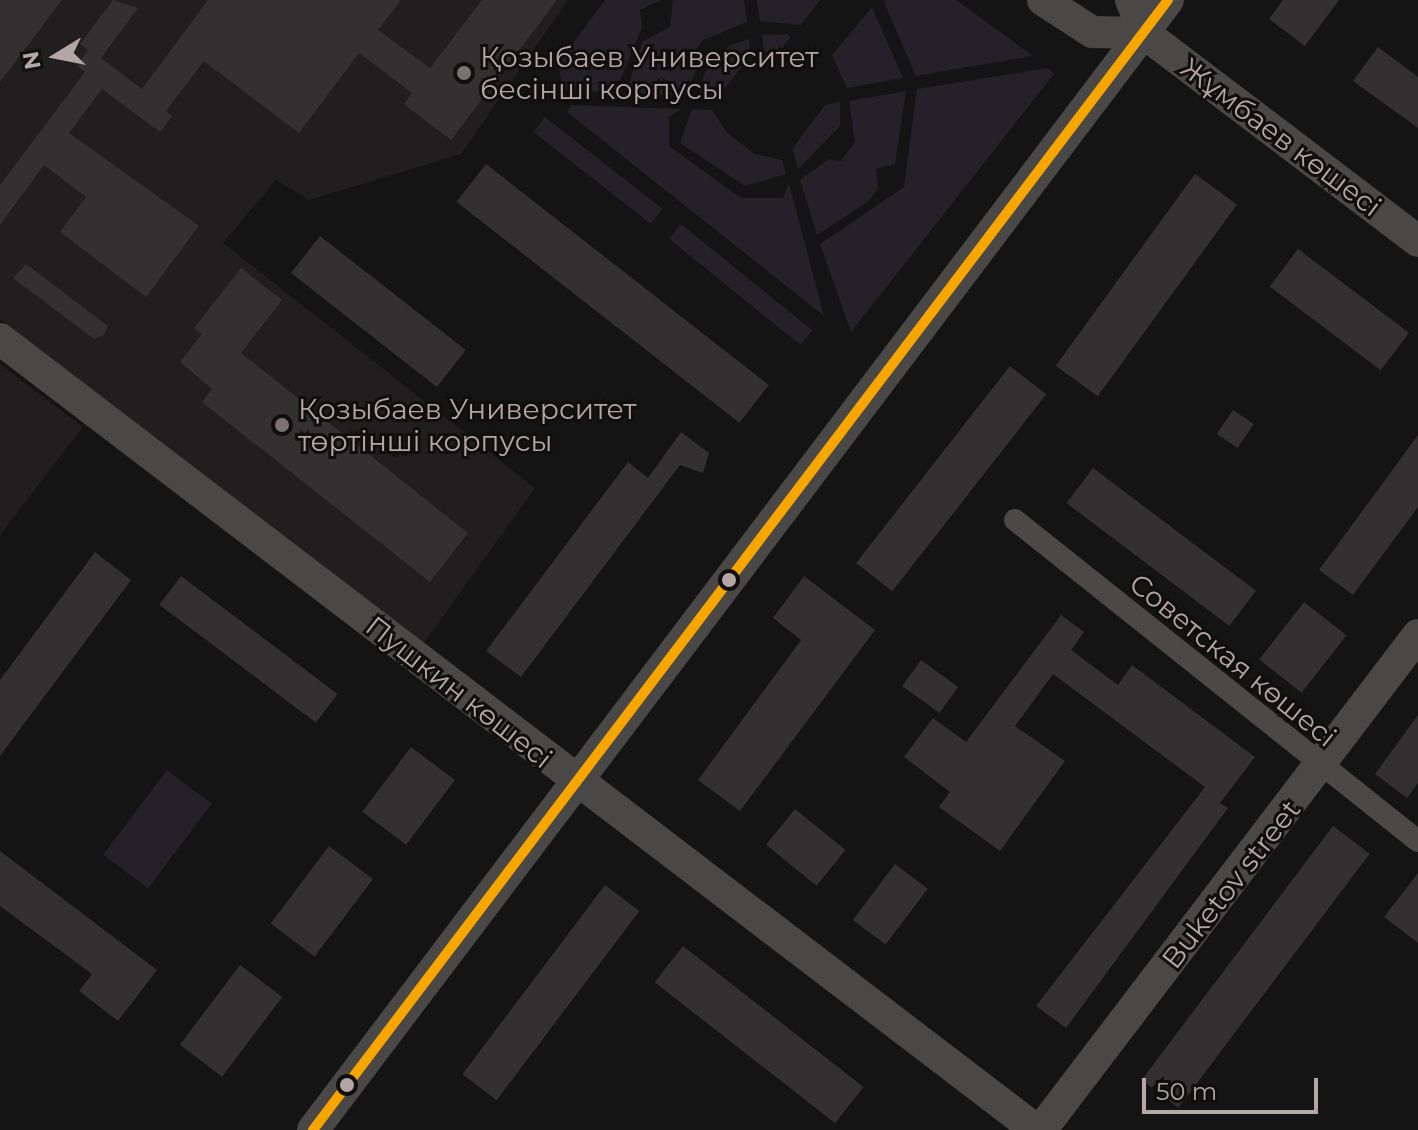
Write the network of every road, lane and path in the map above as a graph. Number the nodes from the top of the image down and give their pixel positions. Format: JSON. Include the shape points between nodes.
{"nodes":[{"id":1,"x":1043,"y":0,"type":"edge"},
{"id":2,"x":1131,"y":0,"type":"edge"},
{"id":3,"x":1168,"y":0,"type":"edge"},
{"id":4,"x":1144,"y":33,"type":"junction"},
{"id":5,"x":1418,"y":241,"type":"edge"},
{"id":6,"x":0,"y":339,"type":"edge"},
{"id":7,"x":1015,"y":520,"type":"dead end"},
{"id":8,"x":1418,"y":635,"type":"edge"},
{"id":9,"x":1319,"y":768,"type":"junction"},
{"id":10,"x":576,"y":783,"type":"junction"},
{"id":11,"x":1418,"y":841,"type":"edge"},
{"id":12,"x":313,"y":1130,"type":"edge"},
{"id":13,"x":1038,"y":1130,"type":"edge"}],
"edges":[{"from":1,"to":4,"type":"street","via":[[1092,32]]},
{"from":2,"to":4,"type":"street"},
{"from":3,"to":4,"type":"street"},
{"from":4,"to":5,"type":"street","name":"Жұмбаев көшесі"},
{"from":4,"to":10,"type":"street"},
{"from":6,"to":10,"type":"street","name":"Пушкин көшесі"},
{"from":7,"to":9,"type":"street","name":"Советская көшесі"},
{"from":8,"to":9,"type":"street","name":"Buketov street"},
{"from":9,"to":11,"type":"street","name":"Советская көшесі"},
{"from":9,"to":13,"type":"street","name":"Buketov street"},
{"from":10,"to":12,"type":"street"},
{"from":10,"to":13,"type":"street","name":"Пушкин көшесі"}]}
